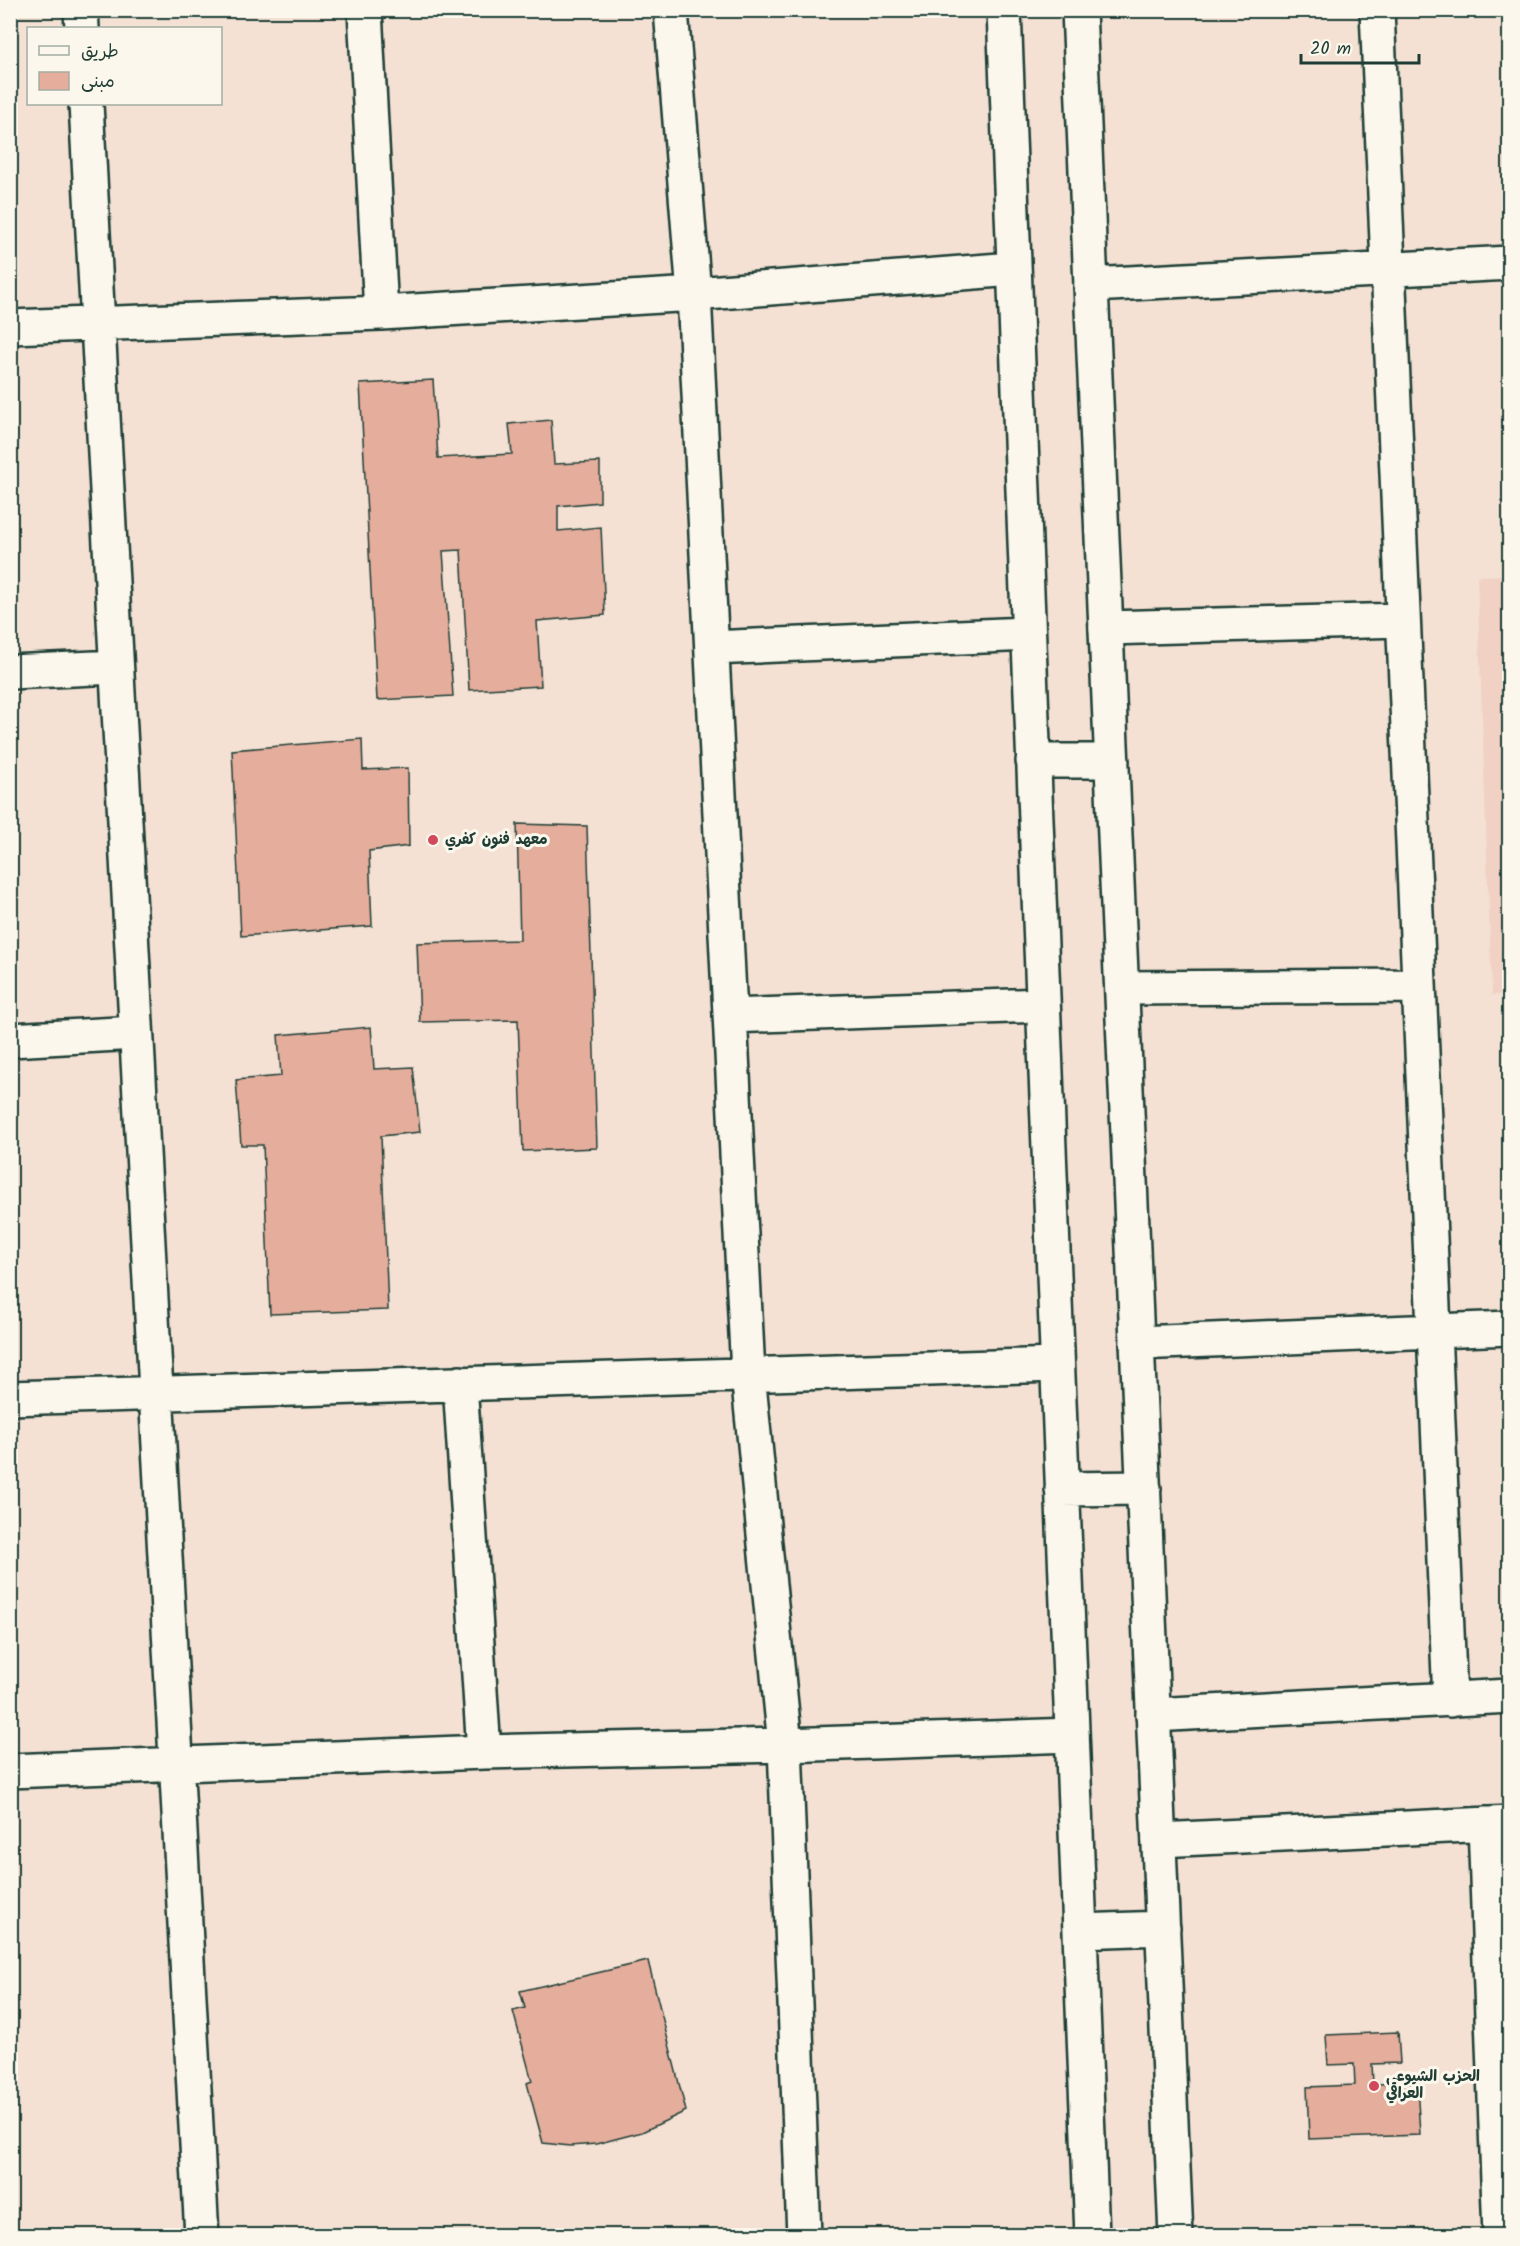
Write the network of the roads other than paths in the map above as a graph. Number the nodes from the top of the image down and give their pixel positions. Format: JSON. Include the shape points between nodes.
{"nodes":[{"id":1,"x":81,"y":10,"type":"edge"},
{"id":2,"x":365,"y":10,"type":"edge"},
{"id":3,"x":671,"y":10,"type":"edge"},
{"id":4,"x":1004,"y":10,"type":"edge"},
{"id":5,"x":1079,"y":10,"type":"edge"},
{"id":6,"x":1377,"y":10,"type":"edge"},
{"id":7,"x":82,"y":27,"type":"edge"},
{"id":8,"x":86,"y":105,"type":"edge"},
{"id":9,"x":1509,"y":263,"type":"edge"},
{"id":10,"x":1013,"y":269,"type":"junction"},
{"id":11,"x":1388,"y":269,"type":"junction"},
{"id":12,"x":1092,"y":285,"type":"junction"},
{"id":13,"x":694,"y":294,"type":"junction"},
{"id":14,"x":381,"y":313,"type":"junction"},
{"id":15,"x":98,"y":323,"type":"junction"},
{"id":16,"x":10,"y":327,"type":"edge"},
{"id":17,"x":1403,"y":620,"type":"junction"},
{"id":18,"x":1106,"y":628,"type":"junction"},
{"id":19,"x":1028,"y":634,"type":"junction"},
{"id":20,"x":712,"y":648,"type":"junction"},
{"id":21,"x":116,"y":667,"type":"junction"},
{"id":22,"x":10,"y":672,"type":"edge"},
{"id":23,"x":1033,"y":761,"type":"junction"},
{"id":24,"x":1112,"y":761,"type":"junction"},
{"id":25,"x":1419,"y":986,"type":"junction"},
{"id":26,"x":1122,"y":988,"type":"junction"},
{"id":27,"x":1042,"y":1005,"type":"junction"},
{"id":28,"x":730,"y":1016,"type":"junction"},
{"id":29,"x":136,"y":1033,"type":"junction"},
{"id":30,"x":10,"y":1040,"type":"edge"},
{"id":31,"x":1509,"y":1328,"type":"edge"},
{"id":32,"x":1434,"y":1331,"type":"junction"},
{"id":33,"x":1137,"y":1342,"type":"junction"},
{"id":34,"x":1057,"y":1365,"type":"junction"},
{"id":35,"x":748,"y":1374,"type":"junction"},
{"id":36,"x":460,"y":1383,"type":"junction"},
{"id":37,"x":156,"y":1393,"type":"junction"},
{"id":38,"x":10,"y":1398,"type":"edge"},
{"id":39,"x":1144,"y":1488,"type":"junction"},
{"id":40,"x":1062,"y":1489,"type":"junction"},
{"id":41,"x":1509,"y":1696,"type":"edge"},
{"id":42,"x":1450,"y":1700,"type":"junction"},
{"id":43,"x":1153,"y":1715,"type":"junction"},
{"id":44,"x":1072,"y":1735,"type":"junction"},
{"id":45,"x":785,"y":1745,"type":"junction"},
{"id":46,"x":484,"y":1752,"type":"junction"},
{"id":47,"x":177,"y":1764,"type":"junction"},
{"id":48,"x":10,"y":1770,"type":"edge"},
{"id":49,"x":1497,"y":1824,"type":"edge"},
{"id":50,"x":1159,"y":1840,"type":"junction"},
{"id":51,"x":1163,"y":1928,"type":"junction"},
{"id":52,"x":1080,"y":1931,"type":"junction"},
{"id":53,"x":1503,"y":2120,"type":"edge"},
{"id":54,"x":202,"y":2235,"type":"edge"},
{"id":55,"x":804,"y":2235,"type":"edge"},
{"id":56,"x":1092,"y":2235,"type":"edge"},
{"id":57,"x":1176,"y":2235,"type":"edge"},
{"id":58,"x":1500,"y":2235,"type":"edge"}],
"edges":[{"from":1,"to":7,"type":"street"},
{"from":2,"to":14,"type":"street"},
{"from":3,"to":13,"type":"street"},
{"from":4,"to":10,"type":"street"},
{"from":5,"to":12,"type":"street"},
{"from":6,"to":11,"type":"street"},
{"from":8,"to":15,"type":"street"},
{"from":9,"to":11,"type":"street"},
{"from":10,"to":13,"type":"street"},
{"from":10,"to":19,"type":"street"},
{"from":11,"to":12,"type":"street"},
{"from":11,"to":17,"type":"street"},
{"from":12,"to":18,"type":"street"},
{"from":13,"to":14,"type":"street"},
{"from":13,"to":20,"type":"street"},
{"from":14,"to":15,"type":"street"},
{"from":15,"to":16,"type":"street"},
{"from":15,"to":21,"type":"street"},
{"from":17,"to":18,"type":"street"},
{"from":17,"to":25,"type":"street"},
{"from":18,"to":24,"type":"street"},
{"from":19,"to":20,"type":"street"},
{"from":19,"to":23,"type":"street"},
{"from":20,"to":28,"type":"street"},
{"from":21,"to":22,"type":"street"},
{"from":21,"to":29,"type":"street"},
{"from":23,"to":24,"type":"street"},
{"from":23,"to":27,"type":"street"},
{"from":24,"to":26,"type":"street"},
{"from":25,"to":26,"type":"street"},
{"from":25,"to":32,"type":"street"},
{"from":26,"to":33,"type":"street"},
{"from":27,"to":28,"type":"street"},
{"from":27,"to":34,"type":"street"},
{"from":28,"to":35,"type":"street"},
{"from":29,"to":30,"type":"street"},
{"from":29,"to":37,"type":"street"},
{"from":31,"to":32,"type":"street"},
{"from":32,"to":33,"type":"street"},
{"from":32,"to":42,"type":"street"},
{"from":33,"to":39,"type":"street"},
{"from":34,"to":35,"type":"street"},
{"from":34,"to":40,"type":"street"},
{"from":35,"to":36,"type":"street"},
{"from":35,"to":45,"type":"street"},
{"from":36,"to":37,"type":"street"},
{"from":36,"to":46,"type":"street"},
{"from":37,"to":38,"type":"street"},
{"from":37,"to":47,"type":"street"},
{"from":39,"to":40,"type":"street"},
{"from":39,"to":43,"type":"street"},
{"from":40,"to":44,"type":"street"},
{"from":41,"to":42,"type":"street"},
{"from":42,"to":43,"type":"street"},
{"from":43,"to":50,"type":"street"},
{"from":44,"to":45,"type":"street"},
{"from":44,"to":52,"type":"street"},
{"from":45,"to":46,"type":"street"},
{"from":45,"to":55,"type":"street"},
{"from":46,"to":47,"type":"street"},
{"from":47,"to":48,"type":"street"},
{"from":47,"to":54,"type":"street"},
{"from":49,"to":50,"type":"street"},
{"from":49,"to":53,"type":"street"},
{"from":50,"to":51,"type":"street"},
{"from":51,"to":52,"type":"street"},
{"from":51,"to":57,"type":"street"},
{"from":52,"to":56,"type":"street"},
{"from":53,"to":58,"type":"street"}]}
